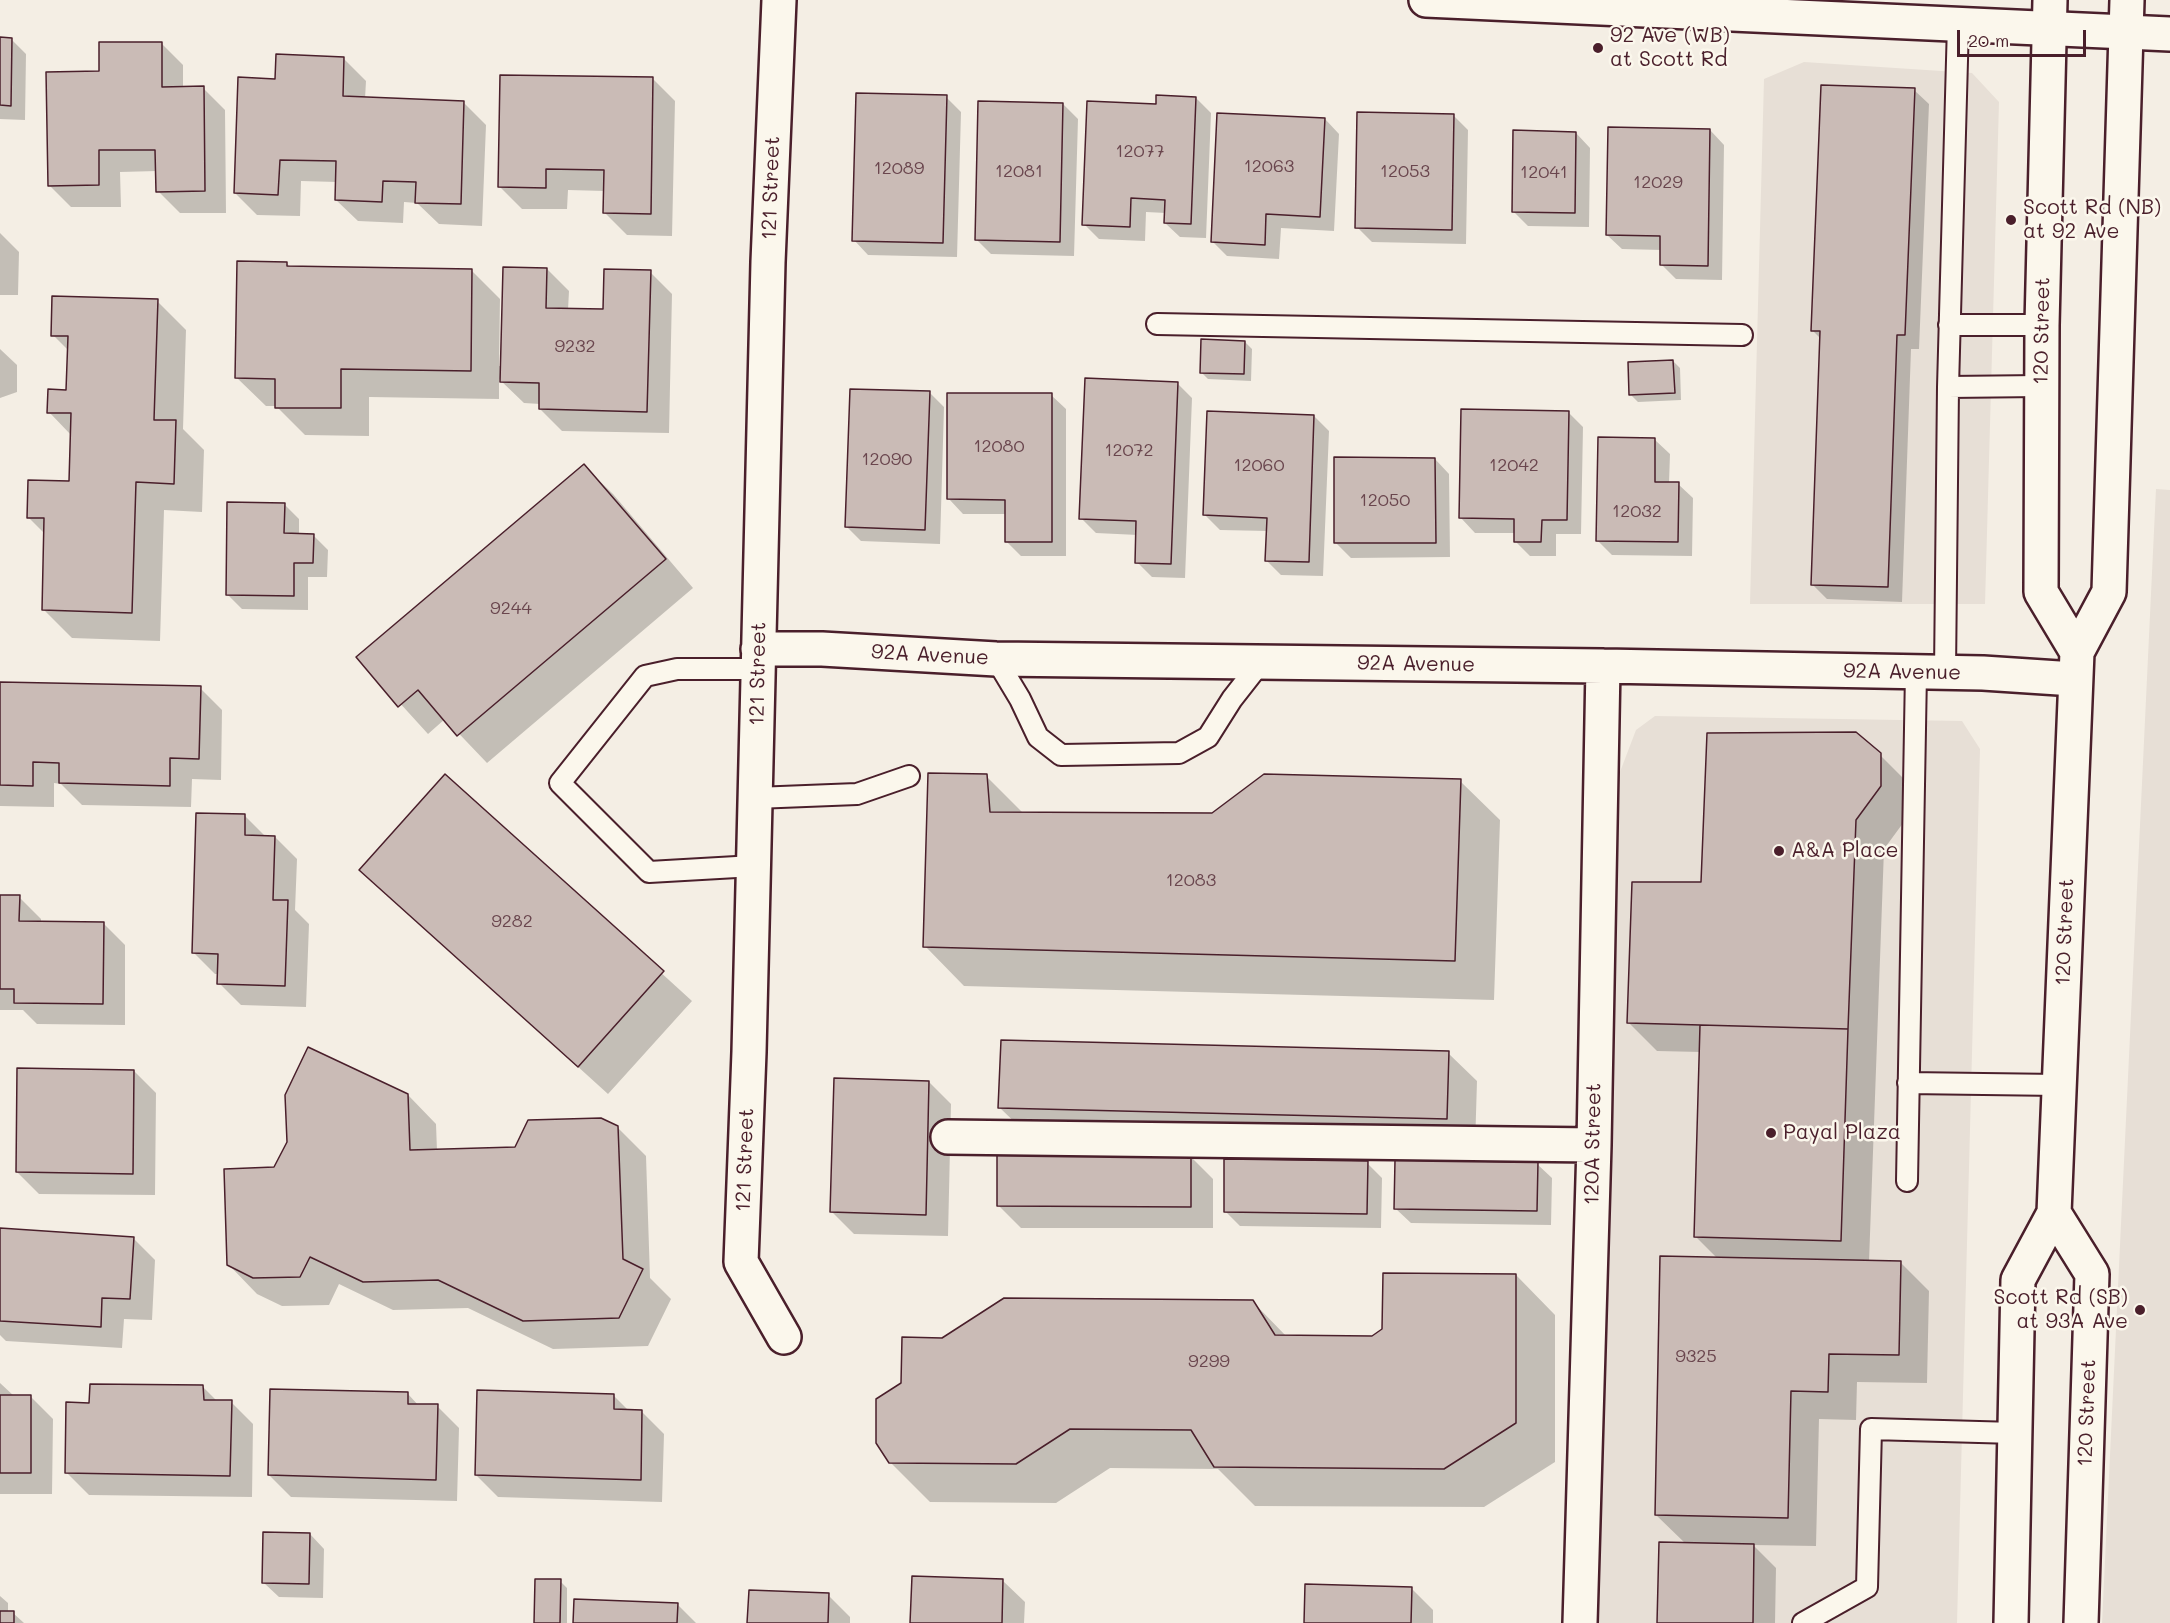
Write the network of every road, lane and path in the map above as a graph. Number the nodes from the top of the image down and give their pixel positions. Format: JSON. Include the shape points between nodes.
{"nodes":[{"id":1,"x":779,"y":0,"type":"edge"},
{"id":2,"x":1426,"y":0,"type":"edge"},
{"id":3,"x":2127,"y":0,"type":"edge"},
{"id":4,"x":1703,"y":6,"type":"edge"},
{"id":5,"x":2049,"y":14,"type":"edge"},
{"id":6,"x":1958,"y":24,"type":"junction"},
{"id":7,"x":2126,"y":32,"type":"junction"},
{"id":8,"x":2170,"y":34,"type":"edge"},
{"id":9,"x":1157,"y":324,"type":"dead end"},
{"id":10,"x":1950,"y":325,"type":"junction"},
{"id":11,"x":2042,"y":325,"type":"junction"},
{"id":12,"x":1742,"y":335,"type":"dead end"},
{"id":13,"x":2041,"y":386,"type":"junction"},
{"id":14,"x":1948,"y":387,"type":"junction"},
{"id":15,"x":996,"y":658,"type":"junction"},
{"id":16,"x":758,"y":659,"type":"junction"},
{"id":17,"x":1261,"y":663,"type":"junction"},
{"id":18,"x":2076,"y":665,"type":"junction"},
{"id":19,"x":1603,"y":666,"type":"junction"},
{"id":20,"x":1931,"y":672,"type":"junction"},
{"id":21,"x":909,"y":776,"type":"dead end"},
{"id":22,"x":755,"y":798,"type":"junction"},
{"id":23,"x":754,"y":866,"type":"junction"},
{"id":24,"x":1908,"y":1083,"type":"junction"},
{"id":25,"x":2059,"y":1085,"type":"junction"},
{"id":26,"x":948,"y":1137,"type":"dead end"},
{"id":27,"x":1594,"y":1144,"type":"junction"},
{"id":28,"x":1907,"y":1181,"type":"dead end"},
{"id":29,"x":2054,"y":1213,"type":"junction"},
{"id":30,"x":784,"y":1337,"type":"dead end"},
{"id":31,"x":2015,"y":1433,"type":"junction"},
{"id":32,"x":1580,"y":1623,"type":"edge"},
{"id":33,"x":1803,"y":1623,"type":"edge"},
{"id":34,"x":2011,"y":1623,"type":"edge"},
{"id":35,"x":2081,"y":1623,"type":"edge"}],
"edges":[{"from":1,"to":16,"type":"street","name":"121 Street"},
{"from":2,"to":4,"type":"street"},
{"from":3,"to":7,"type":"street","name":"120 Street"},
{"from":4,"to":6,"type":"street"},
{"from":5,"to":6,"type":"street"},
{"from":5,"to":7,"type":"street"},
{"from":5,"to":11,"type":"street","name":"120 Street"},
{"from":6,"to":10,"type":"lane"},
{"from":7,"to":8,"type":"street"},
{"from":7,"to":18,"type":"street","name":"120 Street","via":[[2109,592]]},
{"from":9,"to":12,"type":"lane"},
{"from":10,"to":11,"type":"lane"},
{"from":10,"to":14,"type":"lane"},
{"from":11,"to":13,"type":"street","name":"120 Street"},
{"from":13,"to":14,"type":"lane"},
{"from":13,"to":18,"type":"street","name":"120 Street","via":[[2041,592]]},
{"from":14,"to":20,"type":"lane"},
{"from":15,"to":16,"type":"street","name":"92A Avenue","via":[[822,649]]},
{"from":15,"to":17,"type":"street","name":"92A Avenue"},
{"from":15,"to":17,"type":"lane","via":[[1038,737],[1061,755],[1179,753],[1208,738]]},
{"from":16,"to":22,"type":"street","name":"121 Street"},
{"from":16,"to":23,"type":"lane","via":[[645,676],[560,783],[649,872]]},
{"from":17,"to":19,"type":"street","name":"92A Avenue"},
{"from":18,"to":20,"type":"street","name":"92A Avenue"},
{"from":18,"to":25,"type":"street","name":"120 Street"},
{"from":19,"to":20,"type":"street","name":"92A Avenue"},
{"from":19,"to":27,"type":"street","name":"120A Street"},
{"from":20,"to":24,"type":"lane"},
{"from":21,"to":22,"type":"lane","via":[[858,794]]},
{"from":22,"to":23,"type":"street","name":"121 Street"},
{"from":23,"to":30,"type":"street","name":"121 Street","via":[[741,1262]]},
{"from":24,"to":25,"type":"lane"},
{"from":24,"to":28,"type":"lane"},
{"from":25,"to":29,"type":"street","name":"120 Street"},
{"from":26,"to":27,"type":"street"},
{"from":27,"to":32,"type":"street","name":"120A Street"},
{"from":29,"to":31,"type":"street","name":"120 Street","via":[[2018,1280]]},
{"from":29,"to":35,"type":"street","name":"120 Street","via":[[2092,1274]]},
{"from":31,"to":33,"type":"lane","via":[[1871,1430],[1867,1587]]},
{"from":31,"to":34,"type":"street","name":"120 Street"}]}
